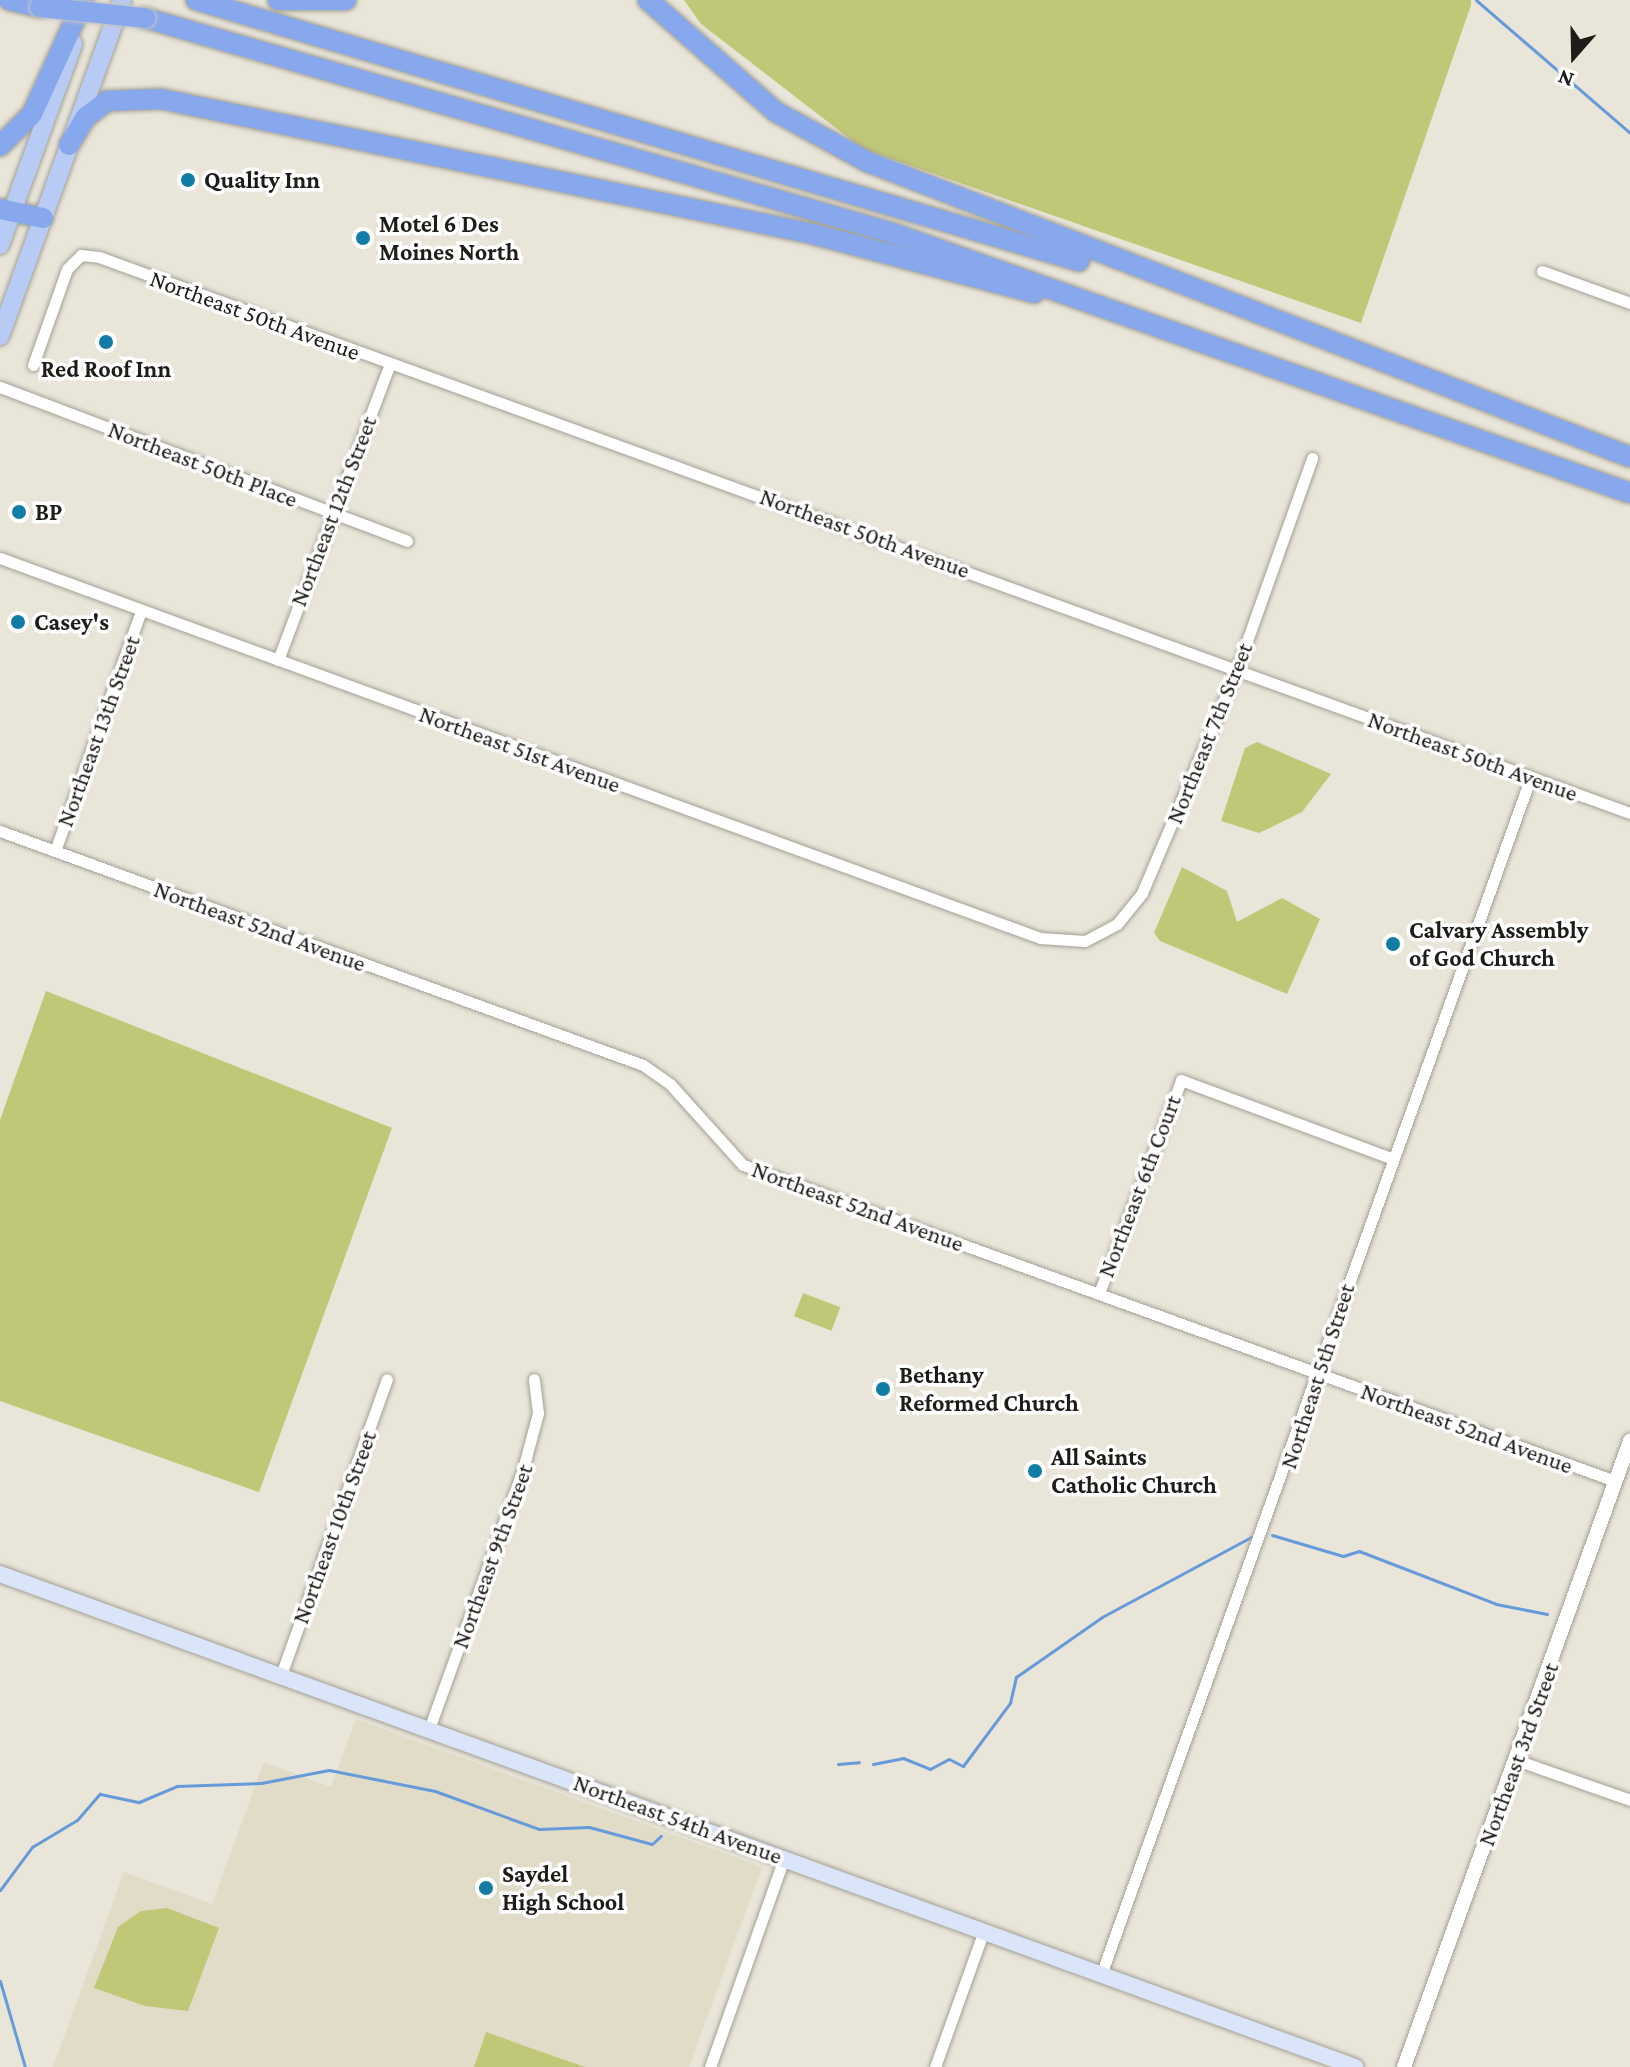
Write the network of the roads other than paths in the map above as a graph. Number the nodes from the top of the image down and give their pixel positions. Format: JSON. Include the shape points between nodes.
{"nodes":[{"id":1,"x":9,"y":0,"type":"edge"},
{"id":2,"x":84,"y":0,"type":"edge"},
{"id":3,"x":122,"y":0,"type":"edge"},
{"id":4,"x":196,"y":0,"type":"edge"},
{"id":5,"x":278,"y":0,"type":"edge"},
{"id":6,"x":346,"y":0,"type":"edge"},
{"id":7,"x":648,"y":0,"type":"edge"},
{"id":8,"x":152,"y":20,"type":"junction"},
{"id":9,"x":69,"y":145,"type":"junction"},
{"id":10,"x":0,"y":146,"type":"edge"},
{"id":11,"x":6,"y":211,"type":"edge"},
{"id":12,"x":43,"y":218,"type":"junction"},
{"id":13,"x":0,"y":245,"type":"edge"},
{"id":14,"x":1542,"y":271,"type":"dead end"},
{"id":15,"x":1221,"y":303,"type":"junction"},
{"id":16,"x":1630,"y":303,"type":"edge"},
{"id":17,"x":0,"y":336,"type":"edge"},
{"id":18,"x":1210,"y":342,"type":"junction"},
{"id":19,"x":390,"y":363,"type":"junction"},
{"id":20,"x":33,"y":365,"type":"dead end"},
{"id":21,"x":0,"y":387,"type":"edge"},
{"id":22,"x":1476,"y":398,"type":"junction"},
{"id":23,"x":1467,"y":436,"type":"junction"},
{"id":24,"x":1630,"y":447,"type":"edge"},
{"id":25,"x":1630,"y":457,"type":"edge"},
{"id":26,"x":1312,"y":458,"type":"dead end"},
{"id":27,"x":1630,"y":493,"type":"edge"},
{"id":28,"x":1630,"y":507,"type":"edge"},
{"id":29,"x":332,"y":512,"type":"junction"},
{"id":30,"x":407,"y":541,"type":"dead end"},
{"id":31,"x":0,"y":558,"type":"edge"},
{"id":32,"x":141,"y":611,"type":"junction"},
{"id":33,"x":278,"y":660,"type":"junction"},
{"id":34,"x":1237,"y":669,"type":"junction"},
{"id":35,"x":1530,"y":779,"type":"junction"},
{"id":36,"x":1630,"y":813,"type":"edge"},
{"id":37,"x":0,"y":831,"type":"edge"},
{"id":38,"x":55,"y":851,"type":"junction"},
{"id":39,"x":1040,"y":938,"type":"joint"},
{"id":40,"x":1391,"y":1158,"type":"junction"},
{"id":41,"x":1099,"y":1293,"type":"junction"},
{"id":42,"x":1315,"y":1374,"type":"junction"},
{"id":43,"x":387,"y":1379,"type":"dead end"},
{"id":44,"x":534,"y":1379,"type":"dead end"},
{"id":45,"x":1630,"y":1441,"type":"edge"},
{"id":46,"x":1615,"y":1481,"type":"junction"},
{"id":47,"x":0,"y":1574,"type":"edge"},
{"id":48,"x":281,"y":1675,"type":"junction"},
{"id":49,"x":429,"y":1729,"type":"junction"},
{"id":50,"x":1516,"y":1760,"type":"junction"},
{"id":51,"x":1630,"y":1800,"type":"edge"},
{"id":52,"x":784,"y":1858,"type":"junction"},
{"id":53,"x":984,"y":1930,"type":"junction"},
{"id":54,"x":1102,"y":1972,"type":"junction"},
{"id":55,"x":710,"y":2067,"type":"edge"},
{"id":56,"x":935,"y":2067,"type":"edge"},
{"id":57,"x":1355,"y":2067,"type":"edge"},
{"id":58,"x":1404,"y":2067,"type":"edge"}],
"edges":[{"from":1,"to":8,"type":"highway","bridge":true},
{"from":2,"to":8,"type":"highway","bridge":true},
{"from":2,"to":10,"type":"highway","via":[[32,114]]},
{"from":2,"to":11,"type":"main road"},
{"from":3,"to":9,"type":"main road"},
{"from":4,"to":15,"type":"highway"},
{"from":5,"to":6,"type":"highway"},
{"from":7,"to":15,"type":"highway","via":[[714,64],[810,133]]},
{"from":8,"to":18,"type":"highway","via":[[892,233]]},
{"from":9,"to":12,"type":"main road"},
{"from":9,"to":18,"type":"highway","via":[[85,118],[107,101],[161,99],[872,248]]},
{"from":11,"to":12,"type":"highway"},
{"from":11,"to":13,"type":"main road"},
{"from":12,"to":17,"type":"main road"},
{"from":14,"to":16,"type":"street"},
{"from":15,"to":22,"type":"highway"},
{"from":18,"to":23,"type":"highway"},
{"from":19,"to":20,"type":"street","name":"Northeast 50th Avenue","via":[[99,257],[72,262]]},
{"from":19,"to":29,"type":"street","name":"Northeast 12th Street"},
{"from":19,"to":34,"type":"street","name":"Northeast 50th Avenue"},
{"from":21,"to":29,"type":"street","name":"Northeast 50th Place"},
{"from":22,"to":24,"type":"highway"},
{"from":22,"to":25,"type":"highway"},
{"from":23,"to":27,"type":"highway"},
{"from":23,"to":28,"type":"highway"},
{"from":26,"to":34,"type":"street","name":"Northeast 7th Street"},
{"from":29,"to":30,"type":"street","name":"Northeast 50th Place"},
{"from":29,"to":33,"type":"street","name":"Northeast 12th Street"},
{"from":31,"to":32,"type":"street","name":"Northeast 51st Avenue"},
{"from":32,"to":33,"type":"street","name":"Northeast 51st Avenue"},
{"from":32,"to":38,"type":"street","name":"Northeast 13th Street"},
{"from":33,"to":39,"type":"street","name":"Northeast 51st Avenue"},
{"from":34,"to":35,"type":"street","name":"Northeast 50th Avenue"},
{"from":34,"to":39,"type":"street","name":"Northeast 7th Street","via":[[1130,911],[1085,941]]},
{"from":35,"to":36,"type":"street","name":"Northeast 50th Avenue"},
{"from":35,"to":40,"type":"street","name":"Northeast 5th Street"},
{"from":37,"to":38,"type":"street","name":"Northeast 52nd Avenue"},
{"from":38,"to":41,"type":"street","name":"Northeast 52nd Avenue","via":[[643,1065],[670,1084],[743,1165]]},
{"from":40,"to":41,"type":"street","name":"Northeast 6th Court","via":[[1181,1080]]},
{"from":40,"to":42,"type":"street","name":"Northeast 5th Street"},
{"from":41,"to":42,"type":"street","name":"Northeast 52nd Avenue"},
{"from":42,"to":46,"type":"street","name":"Northeast 52nd Avenue"},
{"from":42,"to":54,"type":"street","name":"Northeast 5th Street"},
{"from":43,"to":48,"type":"street","name":"Northeast 10th Street"},
{"from":44,"to":49,"type":"street","name":"Northeast 9th Street","via":[[538,1413],[523,1469]]},
{"from":45,"to":46,"type":"street","name":"Northeast 3rd Street"},
{"from":46,"to":50,"type":"street","name":"Northeast 3rd Street"},
{"from":47,"to":48,"type":"main road","name":"Northeast 54th Avenue"},
{"from":48,"to":49,"type":"main road","name":"Northeast 54th Avenue"},
{"from":49,"to":52,"type":"main road","name":"Northeast 54th Avenue"},
{"from":50,"to":51,"type":"street"},
{"from":50,"to":58,"type":"street","name":"Northeast 3rd Street"},
{"from":52,"to":53,"type":"main road","name":"Northeast 54th Avenue"},
{"from":52,"to":55,"type":"street"},
{"from":53,"to":54,"type":"main road","name":"Northeast 54th Avenue"},
{"from":53,"to":56,"type":"street"},
{"from":54,"to":57,"type":"main road","name":"Northeast 54th Avenue"}]}
